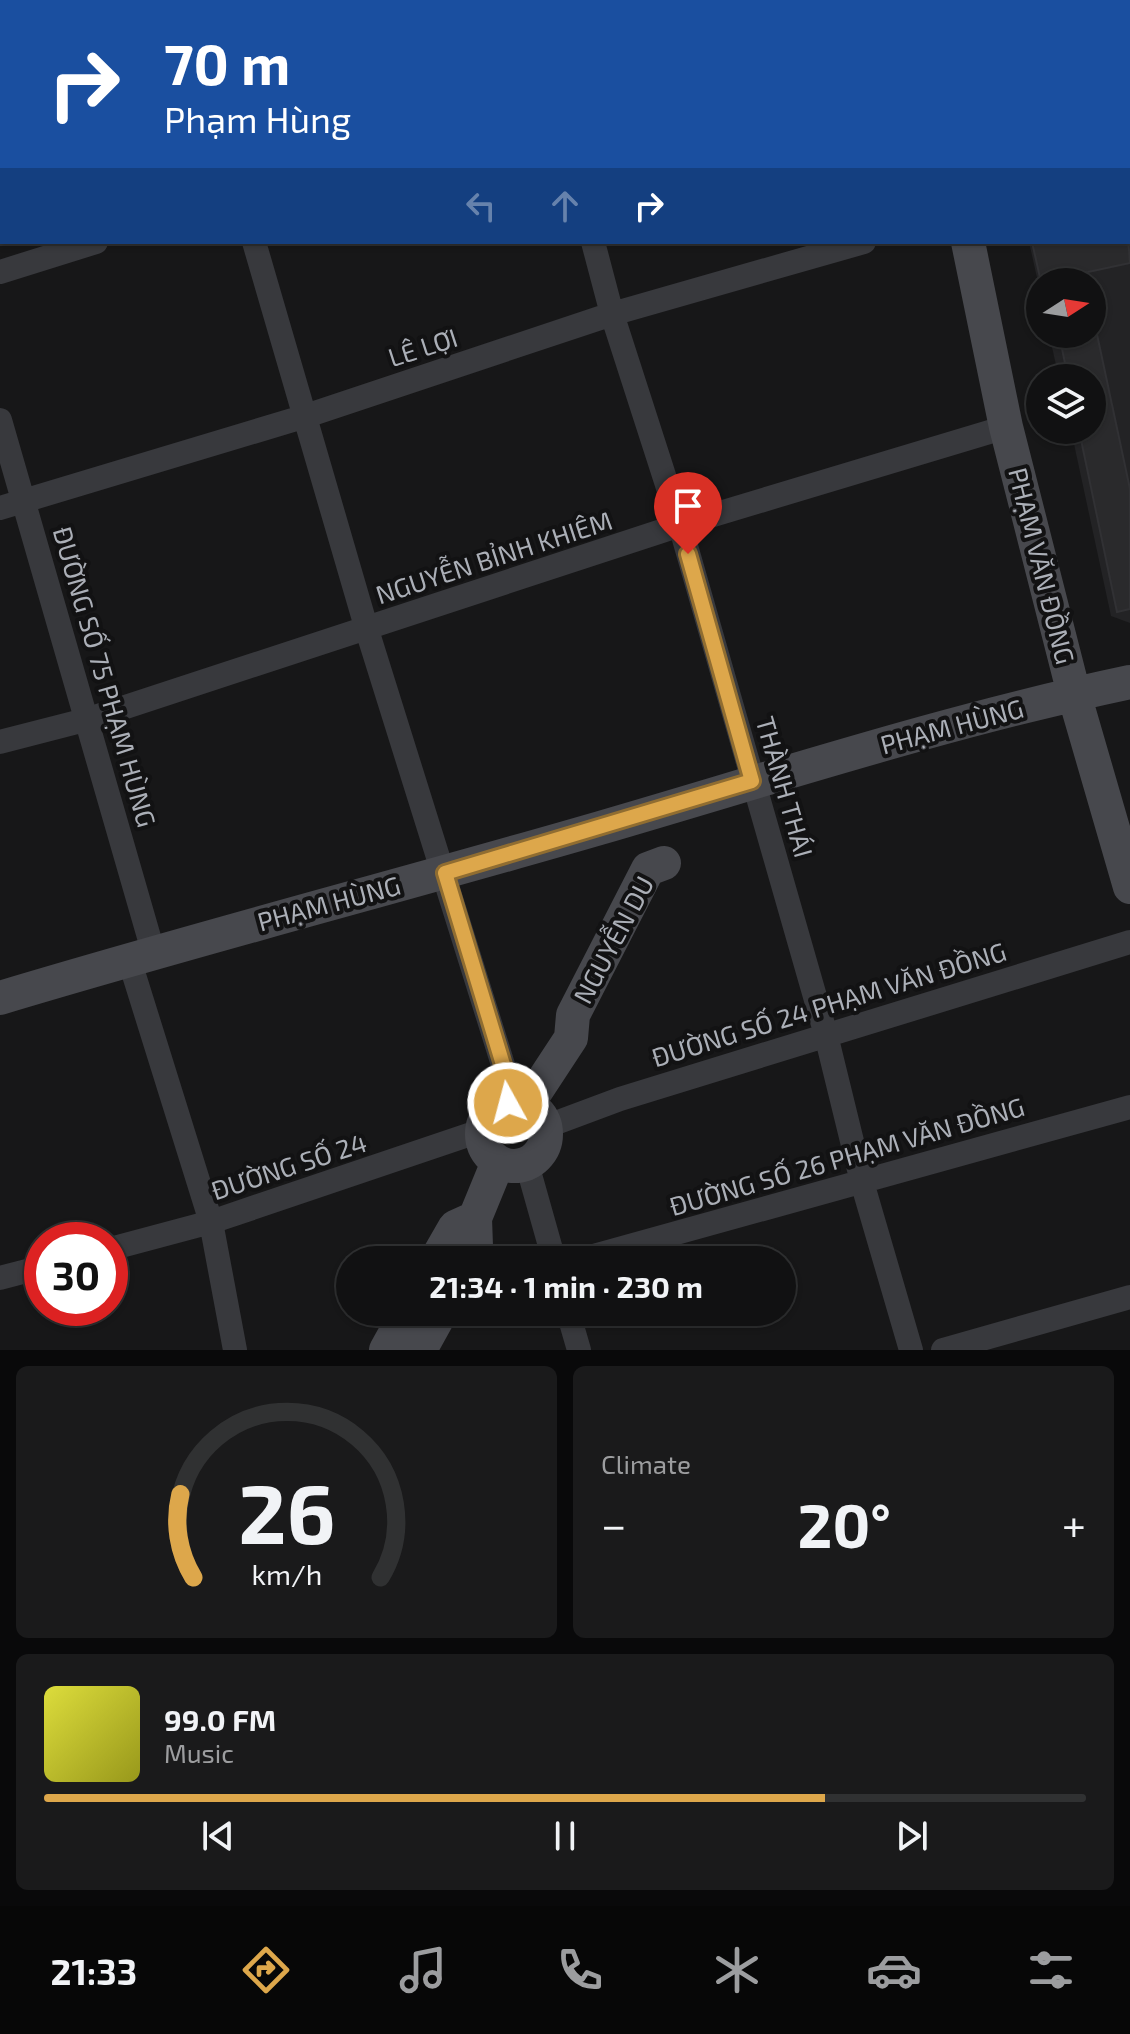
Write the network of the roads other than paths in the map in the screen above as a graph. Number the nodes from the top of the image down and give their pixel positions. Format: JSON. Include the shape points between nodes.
{"nodes":[{"id":1,"x":90,"y":244,"type":"edge"},
{"id":2,"x":255,"y":244,"type":"edge"},
{"id":3,"x":594,"y":244,"type":"edge"},
{"id":4,"x":857,"y":244,"type":"edge"},
{"id":5,"x":968,"y":244,"type":"edge"},
{"id":6,"x":0,"y":272,"type":"edge"},
{"id":7,"x":612,"y":314,"type":"junction"},
{"id":8,"x":306,"y":416,"type":"junction"},
{"id":9,"x":0,"y":420,"type":"edge"},
{"id":10,"x":1006,"y":427,"type":"junction"},
{"id":11,"x":24,"y":501,"type":"junction"},
{"id":12,"x":0,"y":508,"type":"edge"},
{"id":13,"x":680,"y":525,"type":"junction"},
{"id":14,"x":367,"y":630,"type":"junction"},
{"id":15,"x":1130,"y":682,"type":"edge"},
{"id":16,"x":1074,"y":694,"type":"junction"},
{"id":17,"x":89,"y":719,"type":"junction"},
{"id":18,"x":0,"y":742,"type":"edge"},
{"id":19,"x":752,"y":781,"type":"junction"},
{"id":20,"x":676,"y":806,"type":"junction"},
{"id":21,"x":445,"y":873,"type":"junction"},
{"id":22,"x":1130,"y":887,"type":"edge"},
{"id":23,"x":1130,"y":942,"type":"edge"},
{"id":24,"x":141,"y":955,"type":"junction"},
{"id":25,"x":0,"y":998,"type":"edge"},
{"id":26,"x":826,"y":1035,"type":"junction"},
{"id":27,"x":1130,"y":1107,"type":"edge"},
{"id":28,"x":527,"y":1111,"type":"junction"},
{"id":29,"x":483,"y":1130,"type":"junction"},
{"id":30,"x":512,"y":1163,"type":"junction"},
{"id":31,"x":862,"y":1182,"type":"junction"},
{"id":32,"x":475,"y":1218,"type":"junction"},
{"id":33,"x":211,"y":1222,"type":"junction"},
{"id":34,"x":128,"y":1244,"type":"edge"},
{"id":35,"x":444,"y":1246,"type":"edge"},
{"id":36,"x":476,"y":1246,"type":"edge"},
{"id":37,"x":548,"y":1246,"type":"edge"},
{"id":38,"x":630,"y":1246,"type":"edge"},
{"id":39,"x":24,"y":1272,"type":"edge"},
{"id":40,"x":0,"y":1278,"type":"edge"},
{"id":41,"x":1130,"y":1297,"type":"edge"},
{"id":42,"x":399,"y":1326,"type":"edge"},
{"id":43,"x":433,"y":1326,"type":"edge"},
{"id":44,"x":572,"y":1326,"type":"edge"},
{"id":45,"x":235,"y":1350,"type":"edge"},
{"id":46,"x":386,"y":1350,"type":"edge"},
{"id":47,"x":420,"y":1350,"type":"edge"},
{"id":48,"x":579,"y":1350,"type":"edge"},
{"id":49,"x":911,"y":1350,"type":"edge"},
{"id":50,"x":943,"y":1350,"type":"edge"}],
"edges":[{"from":1,"to":6,"type":"street"},
{"from":2,"to":8,"type":"street"},
{"from":3,"to":7,"type":"street","name":"THÀNH THÁI"},
{"from":4,"to":7,"type":"street","name":"LÊ LỢI"},
{"from":5,"to":10,"type":"street","name":"PHẠM VĂN ĐỒNG"},
{"from":7,"to":8,"type":"street","name":"LÊ LỢI"},
{"from":7,"to":13,"type":"street","name":"THÀNH THÁI"},
{"from":8,"to":11,"type":"street","name":"LÊ LỢI"},
{"from":8,"to":14,"type":"street"},
{"from":9,"to":11,"type":"street","name":"ĐƯỜNG SỐ 75 PHẠM HÙNG"},
{"from":10,"to":13,"type":"street","name":"NGUYỄN BỈNH KHIÊM"},
{"from":10,"to":16,"type":"street","name":"PHẠM VĂN ĐỒNG"},
{"from":11,"to":12,"type":"street","name":"LÊ LỢI"},
{"from":11,"to":17,"type":"street","name":"ĐƯỜNG SỐ 75 PHẠM HÙNG"},
{"from":13,"to":14,"type":"street","name":"NGUYỄN BỈNH KHIÊM"},
{"from":13,"to":19,"type":"street","name":"THÀNH THÁI"},
{"from":14,"to":17,"type":"street","name":"NGUYỄN BỈNH KHIÊM"},
{"from":14,"to":21,"type":"street"},
{"from":15,"to":16,"type":"street","name":"PHẠM HÙNG"},
{"from":16,"to":19,"type":"street","name":"PHẠM HÙNG"},
{"from":16,"to":22,"type":"street","name":"PHẠM VĂN ĐỒNG"},
{"from":17,"to":18,"type":"street","name":"NGUYỄN BỈNH KHIÊM"},
{"from":17,"to":24,"type":"street","name":"ĐƯỜNG SỐ 75 PHẠM HÙNG"},
{"from":19,"to":20,"type":"street","name":"PHẠM HÙNG"},
{"from":19,"to":26,"type":"street","name":"THÀNH THÁI"},
{"from":20,"to":21,"type":"street","name":"PHẠM HÙNG"},
{"from":20,"to":28,"type":"street","name":"NGUYỄN DU","via":[[664,863],[648,869],[573,1015],[571,1038]]},
{"from":21,"to":24,"type":"street","name":"PHẠM HÙNG"},
{"from":21,"to":28,"type":"street","via":[[504,1068]]},
{"from":23,"to":26,"type":"street","name":"ĐƯỜNG SỐ 24 PHẠM VĂN ĐỒNG"},
{"from":24,"to":25,"type":"street","name":"PHẠM HÙNG"},
{"from":24,"to":33,"type":"street","name":"ĐƯỜNG SỐ 75 PHẠM HÙNG"},
{"from":26,"to":28,"type":"street","name":"ĐƯỜNG SỐ 24 PHẠM VĂN ĐỒNG","via":[[620,1099]]},
{"from":26,"to":31,"type":"street","name":"THÀNH THÁI"},
{"from":27,"to":31,"type":"street","name":"ĐƯỜNG SỐ 26 PHẠM VĂN ĐỒNG"},
{"from":28,"to":29,"type":"street","via":[[496,1108]]},
{"from":28,"to":30,"type":"street","via":[[543,1148]]},
{"from":29,"to":30,"type":"street","via":[[489,1154]]},
{"from":29,"to":33,"type":"street","name":"ĐƯỜNG SỐ 24"},
{"from":30,"to":32,"type":"street"},
{"from":30,"to":37,"type":"street"},
{"from":31,"to":38,"type":"street","name":"ĐƯỜNG SỐ 26 PHẠM VĂN ĐỒNG"},
{"from":31,"to":49,"type":"street","name":"THÀNH THÁI"},
{"from":32,"to":35,"type":"street","via":[[455,1227]]},
{"from":32,"to":36,"type":"street"},
{"from":33,"to":34,"type":"street","name":"ĐƯỜNG SỐ 24"},
{"from":33,"to":45,"type":"street","name":"ĐƯỜNG SỐ 75 PHẠM HÙNG"},
{"from":39,"to":40,"type":"street"},
{"from":41,"to":50,"type":"street"},
{"from":42,"to":46,"type":"street"},
{"from":43,"to":47,"type":"street"},
{"from":44,"to":48,"type":"street"}]}
